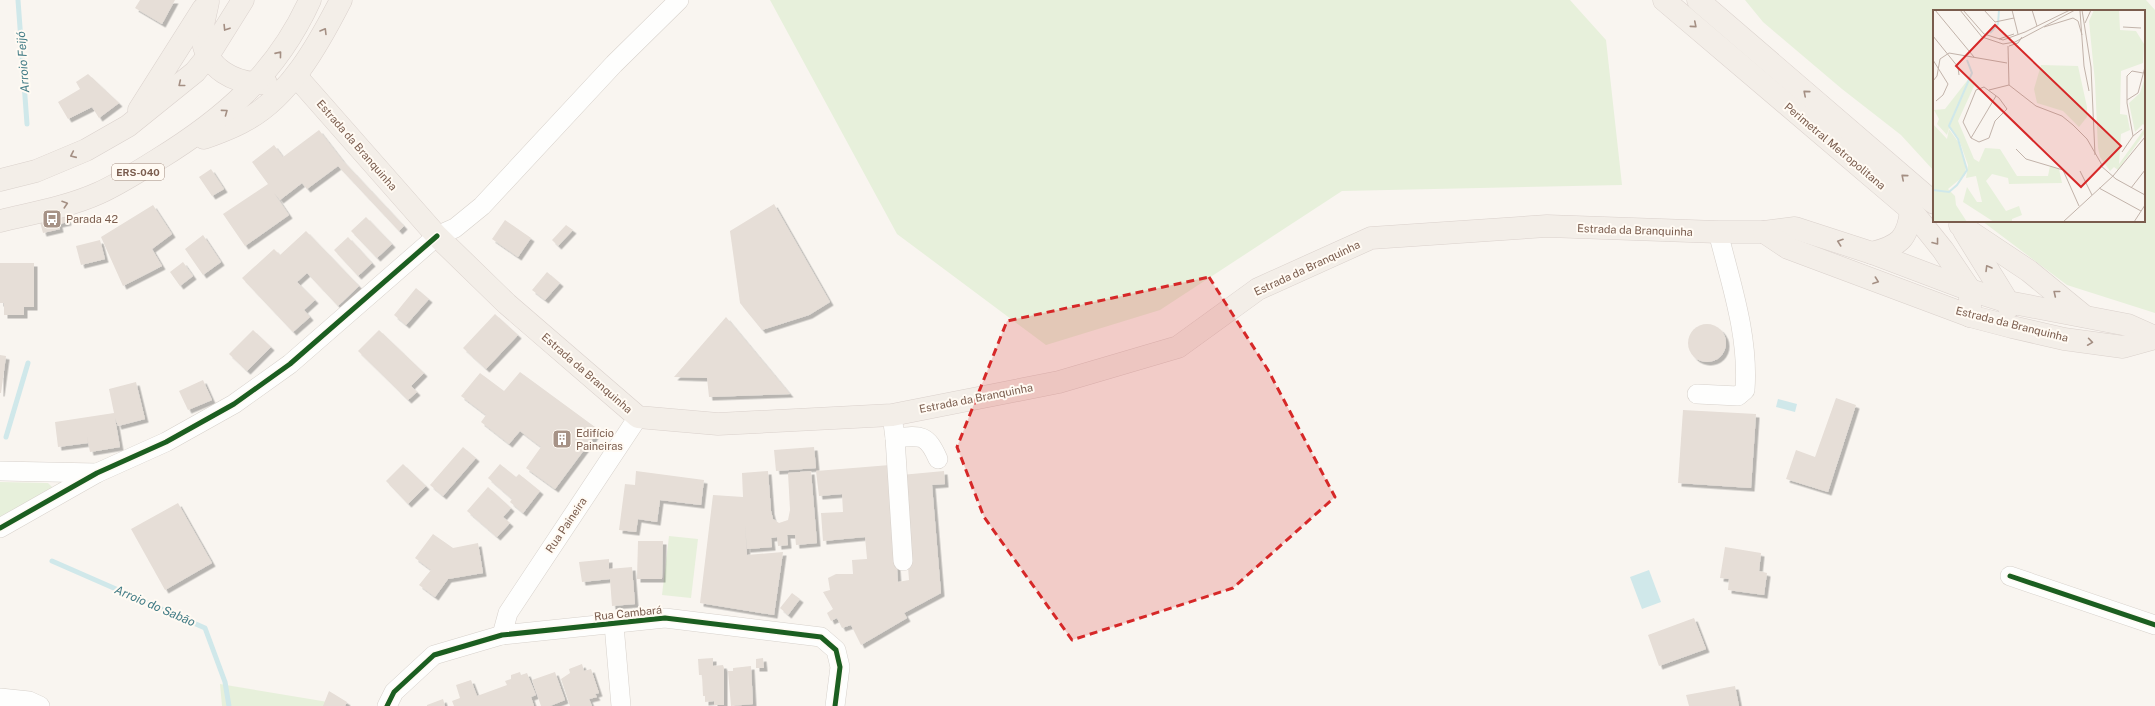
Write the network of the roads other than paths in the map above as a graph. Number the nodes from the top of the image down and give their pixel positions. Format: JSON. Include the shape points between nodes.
{"nodes":[{"id":1,"x":243,"y":0,"type":"edge"},
{"id":2,"x":310,"y":0,"type":"edge"},
{"id":3,"x":341,"y":0,"type":"edge"},
{"id":4,"x":679,"y":0,"type":"edge"},
{"id":5,"x":1664,"y":0,"type":"edge"},
{"id":6,"x":1698,"y":0,"type":"edge"},
{"id":7,"x":209,"y":1,"type":"edge"},
{"id":8,"x":208,"y":56,"type":"junction"},
{"id":9,"x":296,"y":76,"type":"junction"},
{"id":10,"x":254,"y":84,"type":"junction"},
{"id":11,"x":128,"y":126,"type":"junction"},
{"id":12,"x":179,"y":147,"type":"junction"},
{"id":13,"x":0,"y":180,"type":"edge"},
{"id":14,"x":1933,"y":202,"type":"edge"},
{"id":15,"x":1911,"y":210,"type":"junction"},
{"id":16,"x":0,"y":221,"type":"edge"},
{"id":17,"x":1957,"y":223,"type":"edge"},
{"id":18,"x":1718,"y":232,"type":"junction"},
{"id":19,"x":1764,"y":232,"type":"junction"},
{"id":20,"x":437,"y":236,"type":"junction"},
{"id":21,"x":1872,"y":253,"type":"junction"},
{"id":22,"x":1970,"y":290,"type":"junction"},
{"id":23,"x":2008,"y":302,"type":"junction"},
{"id":24,"x":1970,"y":316,"type":"junction"},
{"id":25,"x":2087,"y":318,"type":"junction"},
{"id":26,"x":2012,"y":327,"type":"junction"},
{"id":27,"x":2155,"y":337,"type":"edge"},
{"id":28,"x":1697,"y":394,"type":"dead end"},
{"id":29,"x":892,"y":415,"type":"junction"},
{"id":30,"x":638,"y":417,"type":"junction"},
{"id":31,"x":895,"y":438,"type":"junction"},
{"id":32,"x":938,"y":459,"type":"dead end"},
{"id":33,"x":0,"y":471,"type":"edge"},
{"id":34,"x":97,"y":473,"type":"junction"},
{"id":35,"x":0,"y":528,"type":"edge"},
{"id":36,"x":903,"y":561,"type":"dead end"},
{"id":37,"x":2010,"y":576,"type":"dead end"},
{"id":38,"x":614,"y":625,"type":"junction"},
{"id":39,"x":2155,"y":625,"type":"edge"},
{"id":40,"x":502,"y":635,"type":"junction"},
{"id":41,"x":0,"y":698,"type":"edge"},
{"id":42,"x":40,"y":706,"type":"edge"},
{"id":43,"x":386,"y":706,"type":"edge"},
{"id":44,"x":621,"y":706,"type":"edge"},
{"id":45,"x":835,"y":706,"type":"edge"}],
"edges":[{"from":1,"to":8,"type":"main road","one_way":true},
{"from":10,"to":2,"type":"main road","number":"ERS-040","one_way":true,"via":[[282,51]]},
{"from":9,"to":3,"type":"main road","one_way":true},
{"from":4,"to":20,"type":"street","via":[[614,64],[482,206],[455,228]]},
{"from":5,"to":15,"type":"main road","name":"Perimetral Metropolitana","one_way":true},
{"from":14,"to":6,"type":"main road","name":"Perimetral Metropolitana","one_way":true},
{"from":7,"to":8,"type":"main road","via":[[202,36]]},
{"from":7,"to":11,"type":"main road"},
{"from":8,"to":10,"type":"main road","via":[[225,74],[238,81]]},
{"from":8,"to":11,"type":"main road","one_way":true,"via":[[195,72]]},
{"from":9,"to":10,"type":"main road"},
{"from":9,"to":12,"type":"main road","via":[[271,101],[245,121]]},
{"from":9,"to":20,"type":"main road","name":"Estrada da Branquinha"},
{"from":12,"to":10,"type":"main road","number":"ERS-040","one_way":true,"via":[[232,107]]},
{"from":11,"to":13,"type":"main road","one_way":true,"via":[[86,150],[36,171]]},
{"from":16,"to":12,"type":"main road","number":"ERS-040","one_way":true,"via":[[99,193]]},
{"from":15,"to":21,"type":"main road","via":[[1907,232],[1901,240],[1893,248]]},
{"from":15,"to":22,"type":"main road","name":"Perimetral Metropolitana","one_way":true,"via":[[1943,250]]},
{"from":23,"to":17,"type":"main road","one_way":true},
{"from":25,"to":17,"type":"main road","one_way":true,"via":[[2028,271]]},
{"from":18,"to":19,"type":"main road","name":"Estrada da Branquinha"},
{"from":18,"to":28,"type":"street","via":[[1743,331],[1747,366],[1745,390],[1738,396]]},
{"from":18,"to":29,"type":"main road","name":"Estrada da Branquinha","via":[[1547,226],[1371,238],[1258,289],[1178,347],[1059,382]]},
{"from":21,"to":19,"type":"main road","name":"Estrada da Branquinha","one_way":true,"via":[[1795,228]]},
{"from":19,"to":24,"type":"main road","name":"Estrada da Branquinha","one_way":true,"via":[[1788,248]]},
{"from":20,"to":30,"type":"main road","name":"Estrada da Branquinha","via":[[507,304]]},
{"from":20,"to":34,"type":"street","via":[[290,364],[234,404],[166,442]]},
{"from":21,"to":22,"type":"main road","name":"Estrada da Branquinha"},
{"from":22,"to":23,"type":"main road","name":"Estrada da Branquinha"},
{"from":22,"to":24,"type":"main road"},
{"from":23,"to":25,"type":"main road","name":"Estrada da Branquinha"},
{"from":23,"to":26,"type":"main road"},
{"from":24,"to":26,"type":"main road","name":"Estrada da Branquinha"},
{"from":25,"to":27,"type":"main road","name":"Estrada da Branquinha","via":[[2128,325]]},
{"from":26,"to":27,"type":"main road","name":"Estrada da Branquinha","one_way":true,"via":[[2064,339],[2123,347]]},
{"from":29,"to":30,"type":"main road","name":"Estrada da Branquinha","via":[[718,424]]},
{"from":29,"to":31,"type":"street"},
{"from":30,"to":40,"type":"street","name":"Rua Paineira","via":[[508,613]]},
{"from":31,"to":32,"type":"street","via":[[924,438],[931,443]]},
{"from":31,"to":36,"type":"street"},
{"from":33,"to":34,"type":"street"},
{"from":34,"to":35,"type":"street"},
{"from":37,"to":39,"type":"street"},
{"from":38,"to":40,"type":"street","name":"Rua Cambará"},
{"from":38,"to":44,"type":"street"},
{"from":38,"to":45,"type":"street","name":"Rua Cambará","via":[[665,618],[821,637],[836,650],[840,667]]},
{"from":40,"to":43,"type":"street","name":"Rua Cambará","via":[[434,655],[394,692]]},
{"from":41,"to":42,"type":"street"}]}
